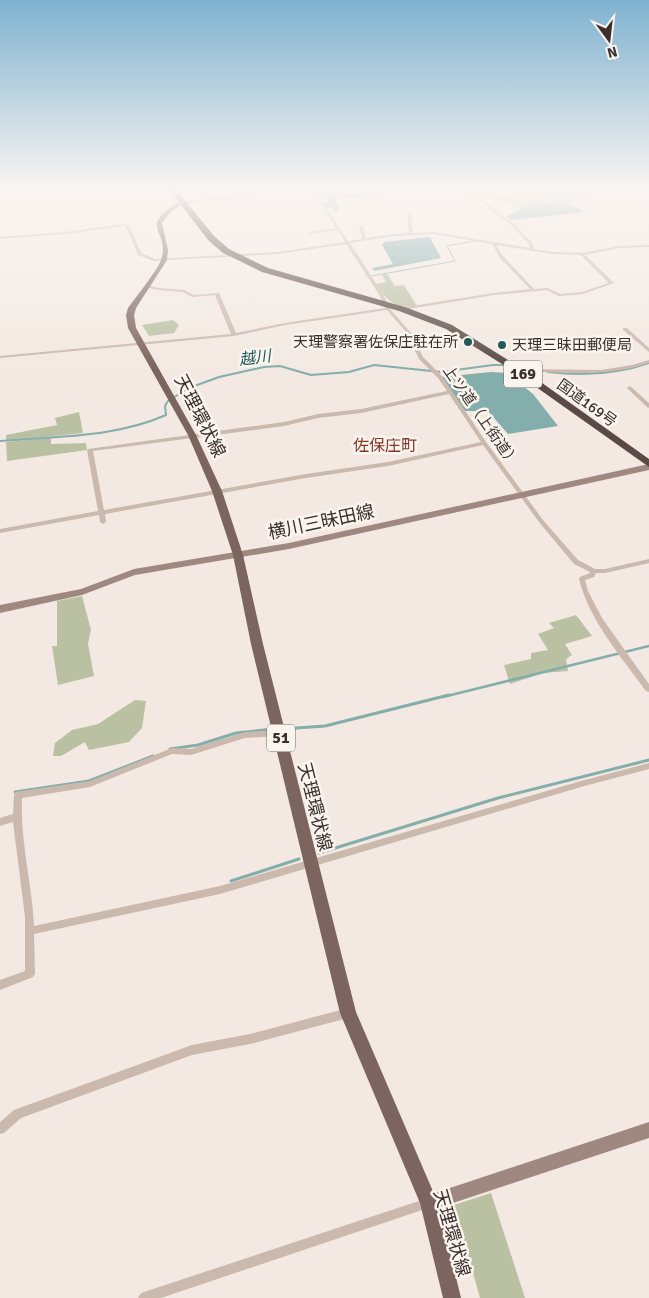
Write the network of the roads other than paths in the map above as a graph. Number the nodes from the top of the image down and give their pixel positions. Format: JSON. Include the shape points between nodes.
{"nodes":[{"id":1,"x":137,"y":249,"type":"edge"},
{"id":2,"x":165,"y":249,"type":"edge"},
{"id":3,"x":225,"y":249,"type":"edge"},
{"id":4,"x":309,"y":249,"type":"edge"},
{"id":5,"x":351,"y":249,"type":"edge"},
{"id":6,"x":496,"y":249,"type":"edge"},
{"id":7,"x":532,"y":249,"type":"edge"},
{"id":8,"x":611,"y":249,"type":"edge"},
{"id":9,"x":582,"y":254,"type":"junction"},
{"id":10,"x":236,"y":257,"type":"junction"},
{"id":11,"x":164,"y":260,"type":"junction"},
{"id":12,"x":147,"y":286,"type":"junction"},
{"id":13,"x":533,"y":290,"type":"junction"},
{"id":14,"x":387,"y":306,"type":"junction"},
{"id":15,"x":402,"y":309,"type":"junction"},
{"id":16,"x":625,"y":329,"type":"dead end"},
{"id":17,"x":234,"y":335,"type":"junction"},
{"id":18,"x":140,"y":344,"type":"junction"},
{"id":19,"x":649,"y":351,"type":"edge"},
{"id":20,"x":0,"y":357,"type":"edge"},
{"id":21,"x":649,"y":361,"type":"edge"},
{"id":22,"x":518,"y":370,"type":"junction"},
{"id":23,"x":630,"y":388,"type":"dead end"},
{"id":24,"x":449,"y":392,"type":"junction"},
{"id":25,"x":649,"y":406,"type":"edge"},
{"id":26,"x":192,"y":435,"type":"junction"},
{"id":27,"x":484,"y":443,"type":"junction"},
{"id":28,"x":649,"y":466,"type":"edge"},
{"id":29,"x":217,"y":491,"type":"junction"},
{"id":30,"x":521,"y":495,"type":"junction"},
{"id":31,"x":101,"y":514,"type":"junction"},
{"id":32,"x":103,"y":522,"type":"dead end"},
{"id":33,"x":0,"y":532,"type":"edge"},
{"id":34,"x":238,"y":555,"type":"junction"},
{"id":35,"x":649,"y":561,"type":"edge"},
{"id":36,"x":594,"y":571,"type":"junction"},
{"id":37,"x":0,"y":609,"type":"edge"},
{"id":38,"x":649,"y":689,"type":"edge"},
{"id":39,"x":279,"y":733,"type":"junction"},
{"id":40,"x":649,"y":766,"type":"edge"},
{"id":41,"x":17,"y":817,"type":"junction"},
{"id":42,"x":0,"y":822,"type":"edge"},
{"id":43,"x":311,"y":862,"type":"junction"},
{"id":44,"x":30,"y":931,"type":"junction"},
{"id":45,"x":0,"y":985,"type":"edge"},
{"id":46,"x":348,"y":1013,"type":"junction"},
{"id":47,"x":0,"y":1129,"type":"edge"},
{"id":48,"x":649,"y":1130,"type":"edge"},
{"id":49,"x":428,"y":1202,"type":"junction"},
{"id":50,"x":144,"y":1298,"type":"edge"},
{"id":51,"x":452,"y":1298,"type":"edge"}],
"edges":[{"from":1,"to":11,"type":"street","via":[[139,254]]},
{"from":2,"to":11,"type":"main road"},
{"from":3,"to":10,"type":"highway","name":"国道169号","number":"169"},
{"from":4,"to":10,"type":"street"},
{"from":5,"to":14,"type":"street","name":"上ツ道（上街道）"},
{"from":6,"to":13,"type":"street"},
{"from":7,"to":9,"type":"street"},
{"from":8,"to":9,"type":"street"},
{"from":9,"to":13,"type":"street","via":[[612,284],[583,293],[559,295],[548,289]]},
{"from":10,"to":11,"type":"street"},
{"from":10,"to":14,"type":"highway","name":"国道169号","number":"169","via":[[264,270]]},
{"from":11,"to":12,"type":"main road","name":"天理環状線","number":"51"},
{"from":12,"to":17,"type":"street","via":[[184,291],[192,296],[217,294]]},
{"from":12,"to":18,"type":"main road","name":"天理環状線","number":"51","via":[[130,315]]},
{"from":13,"to":15,"type":"street"},
{"from":14,"to":15,"type":"highway","name":"国道169号","number":"169"},
{"from":14,"to":17,"type":"street"},
{"from":14,"to":24,"type":"street","name":"上ツ道（上街道）"},
{"from":15,"to":22,"type":"highway","name":"国道169号","number":"169","via":[[449,328]]},
{"from":16,"to":19,"type":"street"},
{"from":17,"to":18,"type":"street"},
{"from":18,"to":20,"type":"street"},
{"from":18,"to":26,"type":"main road","name":"天理環状線","number":"51"},
{"from":21,"to":22,"type":"street","via":[[612,370],[571,373]]},
{"from":22,"to":28,"type":"highway","name":"国道169号","number":"169"},
{"from":23,"to":25,"type":"street"},
{"from":24,"to":26,"type":"street","via":[[335,415]]},
{"from":24,"to":27,"type":"street","name":"上ツ道（上街道）"},
{"from":26,"to":29,"type":"main road","name":"天理環状線","number":"51"},
{"from":26,"to":31,"type":"street","via":[[90,450]]},
{"from":27,"to":29,"type":"street","via":[[388,464]]},
{"from":27,"to":30,"type":"street","name":"上ツ道（上街道）"},
{"from":28,"to":30,"type":"main road","name":"横川三昧田線"},
{"from":29,"to":31,"type":"street"},
{"from":29,"to":34,"type":"main road","name":"天理環状線","number":"51"},
{"from":30,"to":34,"type":"main road","name":"横川三昧田線"},
{"from":30,"to":36,"type":"street","name":"上ツ道（上街道）","via":[[576,562]]},
{"from":31,"to":32,"type":"street"},
{"from":31,"to":33,"type":"street"},
{"from":34,"to":37,"type":"main road","name":"横川三昧田線","via":[[134,572],[82,592]]},
{"from":34,"to":39,"type":"main road","name":"天理環状線","number":"51"},
{"from":35,"to":36,"type":"street"},
{"from":36,"to":38,"type":"street","via":[[582,579],[585,588],[600,617]]},
{"from":39,"to":41,"type":"street","via":[[245,735],[191,752],[172,751],[90,784],[18,795]]},
{"from":39,"to":43,"type":"main road","name":"天理環状線","number":"51"},
{"from":40,"to":43,"type":"street"},
{"from":41,"to":42,"type":"street"},
{"from":41,"to":44,"type":"street"},
{"from":43,"to":44,"type":"street","via":[[220,890]]},
{"from":43,"to":46,"type":"main road","name":"天理環状線","number":"51"},
{"from":44,"to":45,"type":"street","via":[[30,974]]},
{"from":46,"to":47,"type":"street","via":[[250,1039],[192,1050],[18,1114]]},
{"from":46,"to":49,"type":"main road","name":"天理環状線","number":"51"},
{"from":48,"to":49,"type":"main road"},
{"from":49,"to":50,"type":"street"},
{"from":49,"to":51,"type":"main road","name":"天理環状線","number":"51"}]}
